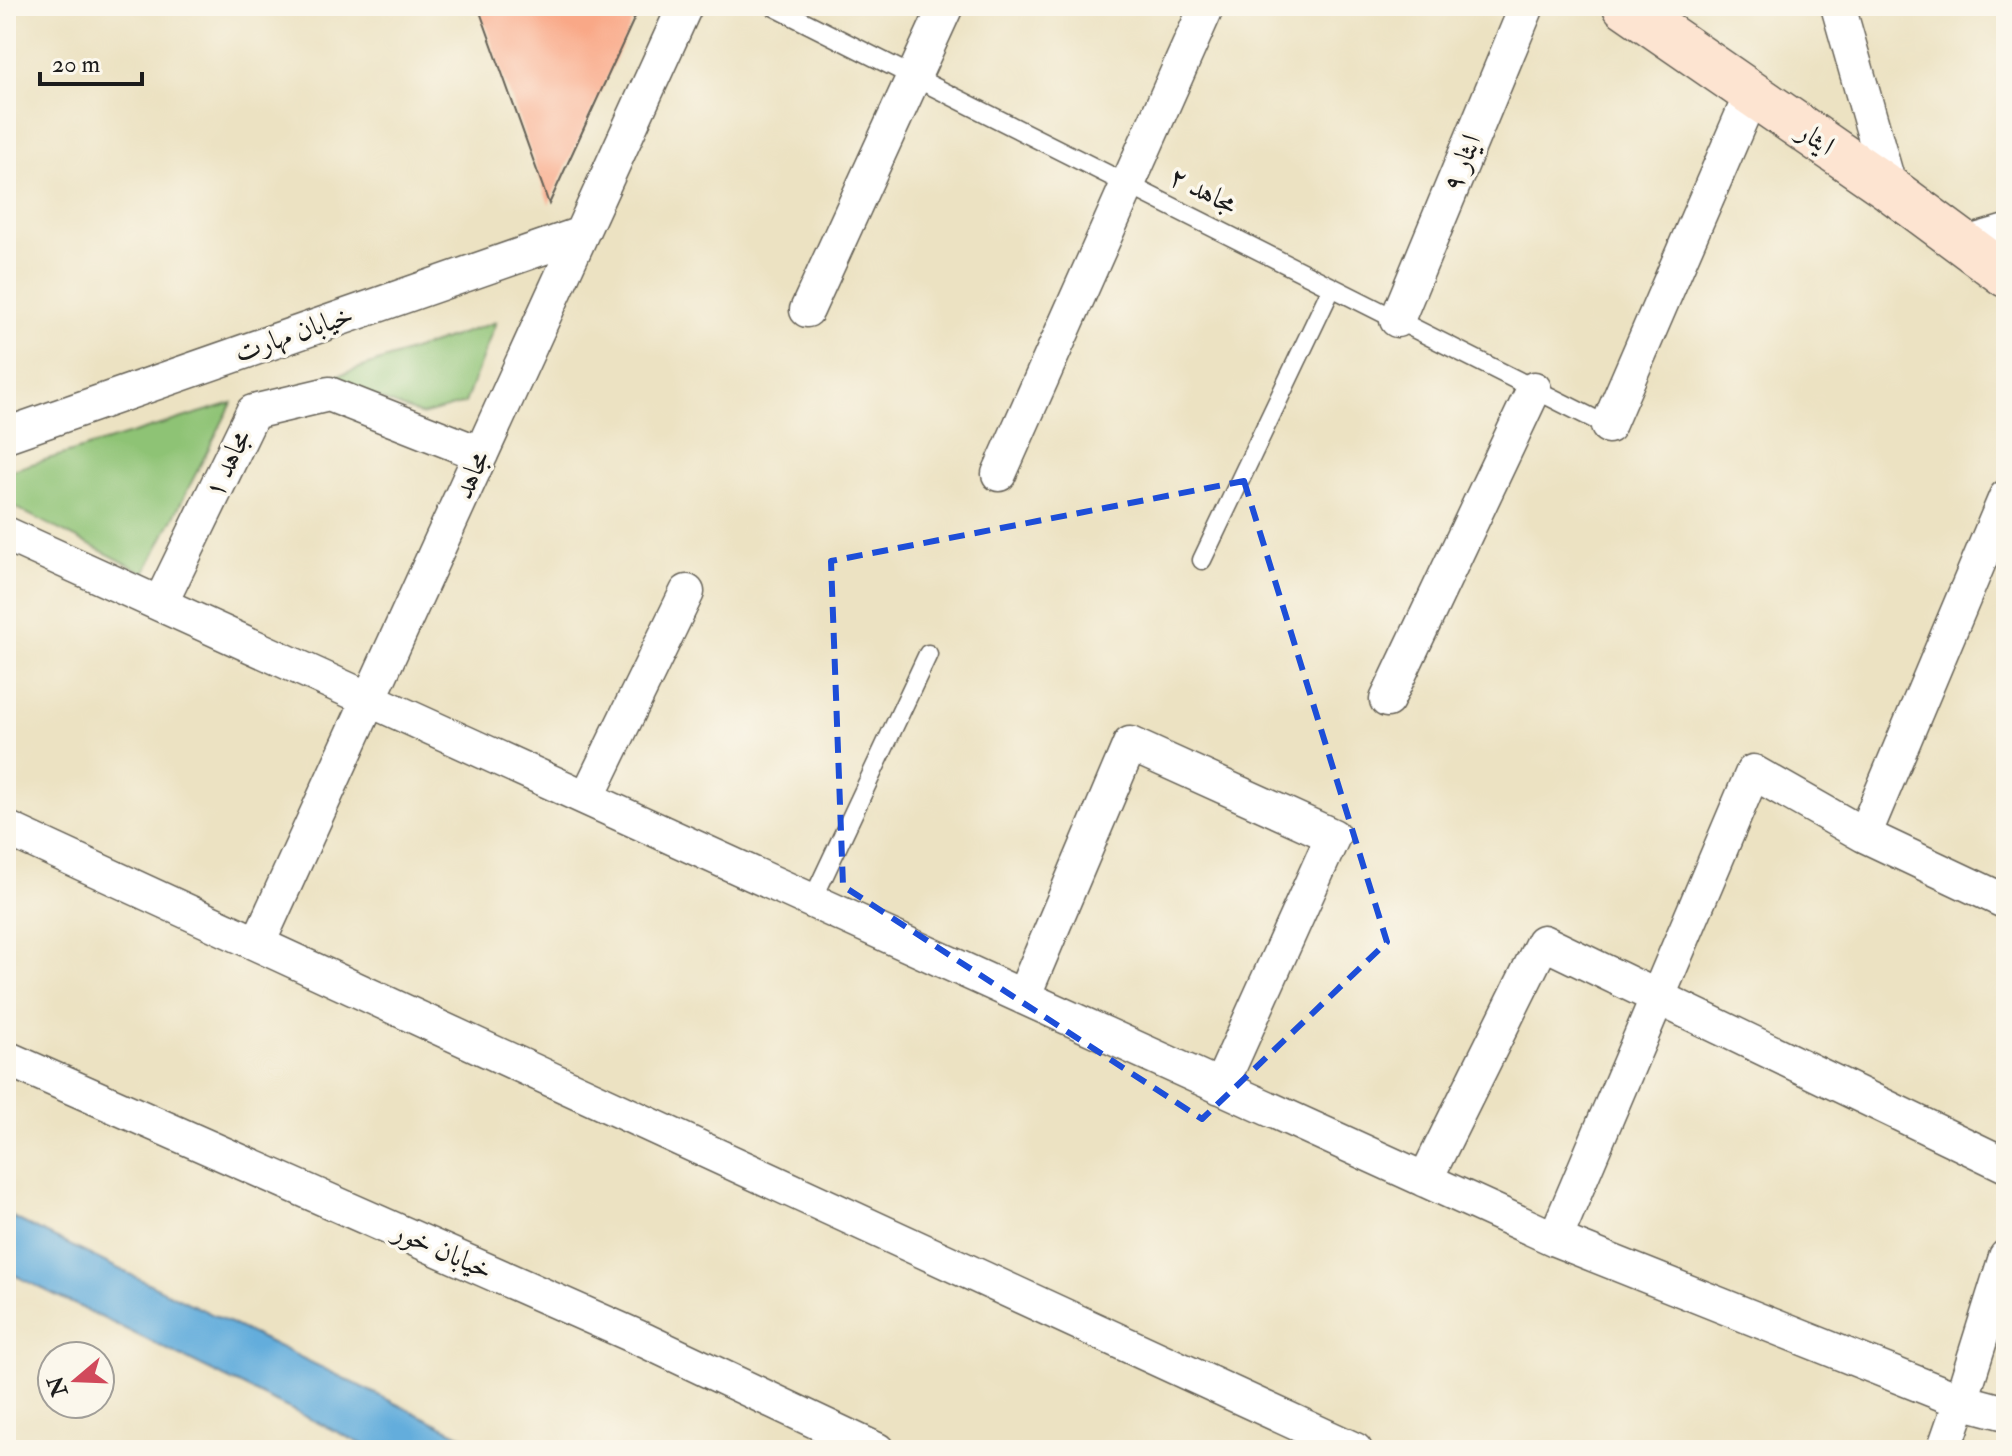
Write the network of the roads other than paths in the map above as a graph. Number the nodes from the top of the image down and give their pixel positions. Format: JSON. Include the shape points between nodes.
{"nodes":[{"id":1,"x":685,"y":6,"type":"edge"},
{"id":2,"x":773,"y":6,"type":"edge"},
{"id":3,"x":946,"y":6,"type":"edge"},
{"id":4,"x":1207,"y":6,"type":"edge"},
{"id":5,"x":1527,"y":6,"type":"edge"},
{"id":6,"x":1625,"y":6,"type":"edge"},
{"id":7,"x":1838,"y":6,"type":"edge"},
{"id":8,"x":914,"y":78,"type":"junction"},
{"id":9,"x":1751,"y":95,"type":"junction"},
{"id":10,"x":1128,"y":185,"type":"junction"},
{"id":11,"x":1890,"y":189,"type":"junction"},
{"id":12,"x":2006,"y":232,"type":"edge"},
{"id":13,"x":581,"y":234,"type":"junction"},
{"id":14,"x":1962,"y":245,"type":"junction"},
{"id":15,"x":2006,"y":275,"type":"edge"},
{"id":16,"x":1332,"y":287,"type":"junction"},
{"id":17,"x":807,"y":310,"type":"dead end"},
{"id":18,"x":1397,"y":320,"type":"junction"},
{"id":19,"x":1534,"y":389,"type":"junction"},
{"id":20,"x":1608,"y":426,"type":"joint"},
{"id":21,"x":6,"y":435,"type":"edge"},
{"id":22,"x":481,"y":454,"type":"junction"},
{"id":23,"x":999,"y":474,"type":"dead end"},
{"id":24,"x":2006,"y":497,"type":"edge"},
{"id":25,"x":6,"y":534,"type":"edge"},
{"id":26,"x":1202,"y":560,"type":"dead end"},
{"id":27,"x":687,"y":592,"type":"dead end"},
{"id":28,"x":160,"y":604,"type":"junction"},
{"id":29,"x":928,"y":654,"type":"dead end"},
{"id":30,"x":369,"y":699,"type":"junction"},
{"id":31,"x":1387,"y":700,"type":"dead end"},
{"id":32,"x":587,"y":798,"type":"junction"},
{"id":33,"x":6,"y":828,"type":"edge"},
{"id":34,"x":1864,"y":835,"type":"junction"},
{"id":35,"x":812,"y":901,"type":"junction"},
{"id":36,"x":2006,"y":902,"type":"edge"},
{"id":37,"x":258,"y":943,"type":"junction"},
{"id":38,"x":1023,"y":997,"type":"junction"},
{"id":39,"x":1657,"y":998,"type":"junction"},
{"id":40,"x":6,"y":1058,"type":"edge"},
{"id":41,"x":1220,"y":1087,"type":"junction"},
{"id":42,"x":2006,"y":1165,"type":"edge"},
{"id":43,"x":1425,"y":1180,"type":"junction"},
{"id":44,"x":1555,"y":1239,"type":"junction"},
{"id":45,"x":2006,"y":1257,"type":"edge"},
{"id":46,"x":1961,"y":1401,"type":"junction"},
{"id":47,"x":2006,"y":1413,"type":"edge"},
{"id":48,"x":877,"y":1450,"type":"edge"},
{"id":49,"x":1355,"y":1450,"type":"edge"},
{"id":50,"x":1944,"y":1450,"type":"edge"}],
"edges":[{"from":1,"to":13,"type":"street","name":"مجاهد"},
{"from":2,"to":8,"type":"lane","name":"مجاهد ۲"},
{"from":3,"to":8,"type":"street"},
{"from":4,"to":10,"type":"street"},
{"from":5,"to":18,"type":"street","name":"ایثار ۹"},
{"from":6,"to":9,"type":"main road","name":"ایثار"},
{"from":7,"to":11,"type":"street"},
{"from":8,"to":10,"type":"lane","name":"مجاهد ۲"},
{"from":8,"to":17,"type":"street"},
{"from":9,"to":11,"type":"main road","name":"ایثار"},
{"from":9,"to":20,"type":"street"},
{"from":10,"to":16,"type":"lane","name":"مجاهد ۲"},
{"from":10,"to":23,"type":"street"},
{"from":11,"to":14,"type":"main road","name":"ایثار"},
{"from":12,"to":14,"type":"street"},
{"from":13,"to":21,"type":"street","name":"خیابان مهارت"},
{"from":13,"to":22,"type":"street","name":"مجاهد"},
{"from":14,"to":15,"type":"main road","name":"ایثار"},
{"from":16,"to":18,"type":"lane","name":"مجاهد ۲"},
{"from":16,"to":26,"type":"lane"},
{"from":18,"to":19,"type":"lane","name":"مجاهد ۲"},
{"from":19,"to":20,"type":"lane","name":"مجاهد ۲"},
{"from":19,"to":31,"type":"street"},
{"from":22,"to":28,"type":"street","name":"مجاهد ۱","via":[[329,394],[253,412]]},
{"from":22,"to":30,"type":"street","name":"مجاهد"},
{"from":24,"to":34,"type":"street"},
{"from":25,"to":28,"type":"street"},
{"from":27,"to":32,"type":"street"},
{"from":28,"to":30,"type":"street"},
{"from":29,"to":35,"type":"lane"},
{"from":30,"to":32,"type":"street"},
{"from":30,"to":37,"type":"street","name":"مجاهد"},
{"from":32,"to":35,"type":"street"},
{"from":33,"to":37,"type":"street"},
{"from":34,"to":36,"type":"street"},
{"from":34,"to":39,"type":"street","via":[[1753,772]]},
{"from":35,"to":38,"type":"street"},
{"from":37,"to":49,"type":"street"},
{"from":38,"to":41,"type":"street"},
{"from":38,"to":41,"type":"street","via":[[1130,744],[1333,836]]},
{"from":39,"to":42,"type":"street"},
{"from":39,"to":43,"type":"street","via":[[1543,942]]},
{"from":39,"to":44,"type":"street"},
{"from":40,"to":48,"type":"street","name":"خیابان خور","via":[[646,1341]]},
{"from":41,"to":43,"type":"street"},
{"from":43,"to":44,"type":"street"},
{"from":44,"to":46,"type":"street"},
{"from":45,"to":46,"type":"street"},
{"from":46,"to":47,"type":"street"},
{"from":46,"to":50,"type":"street"}]}
